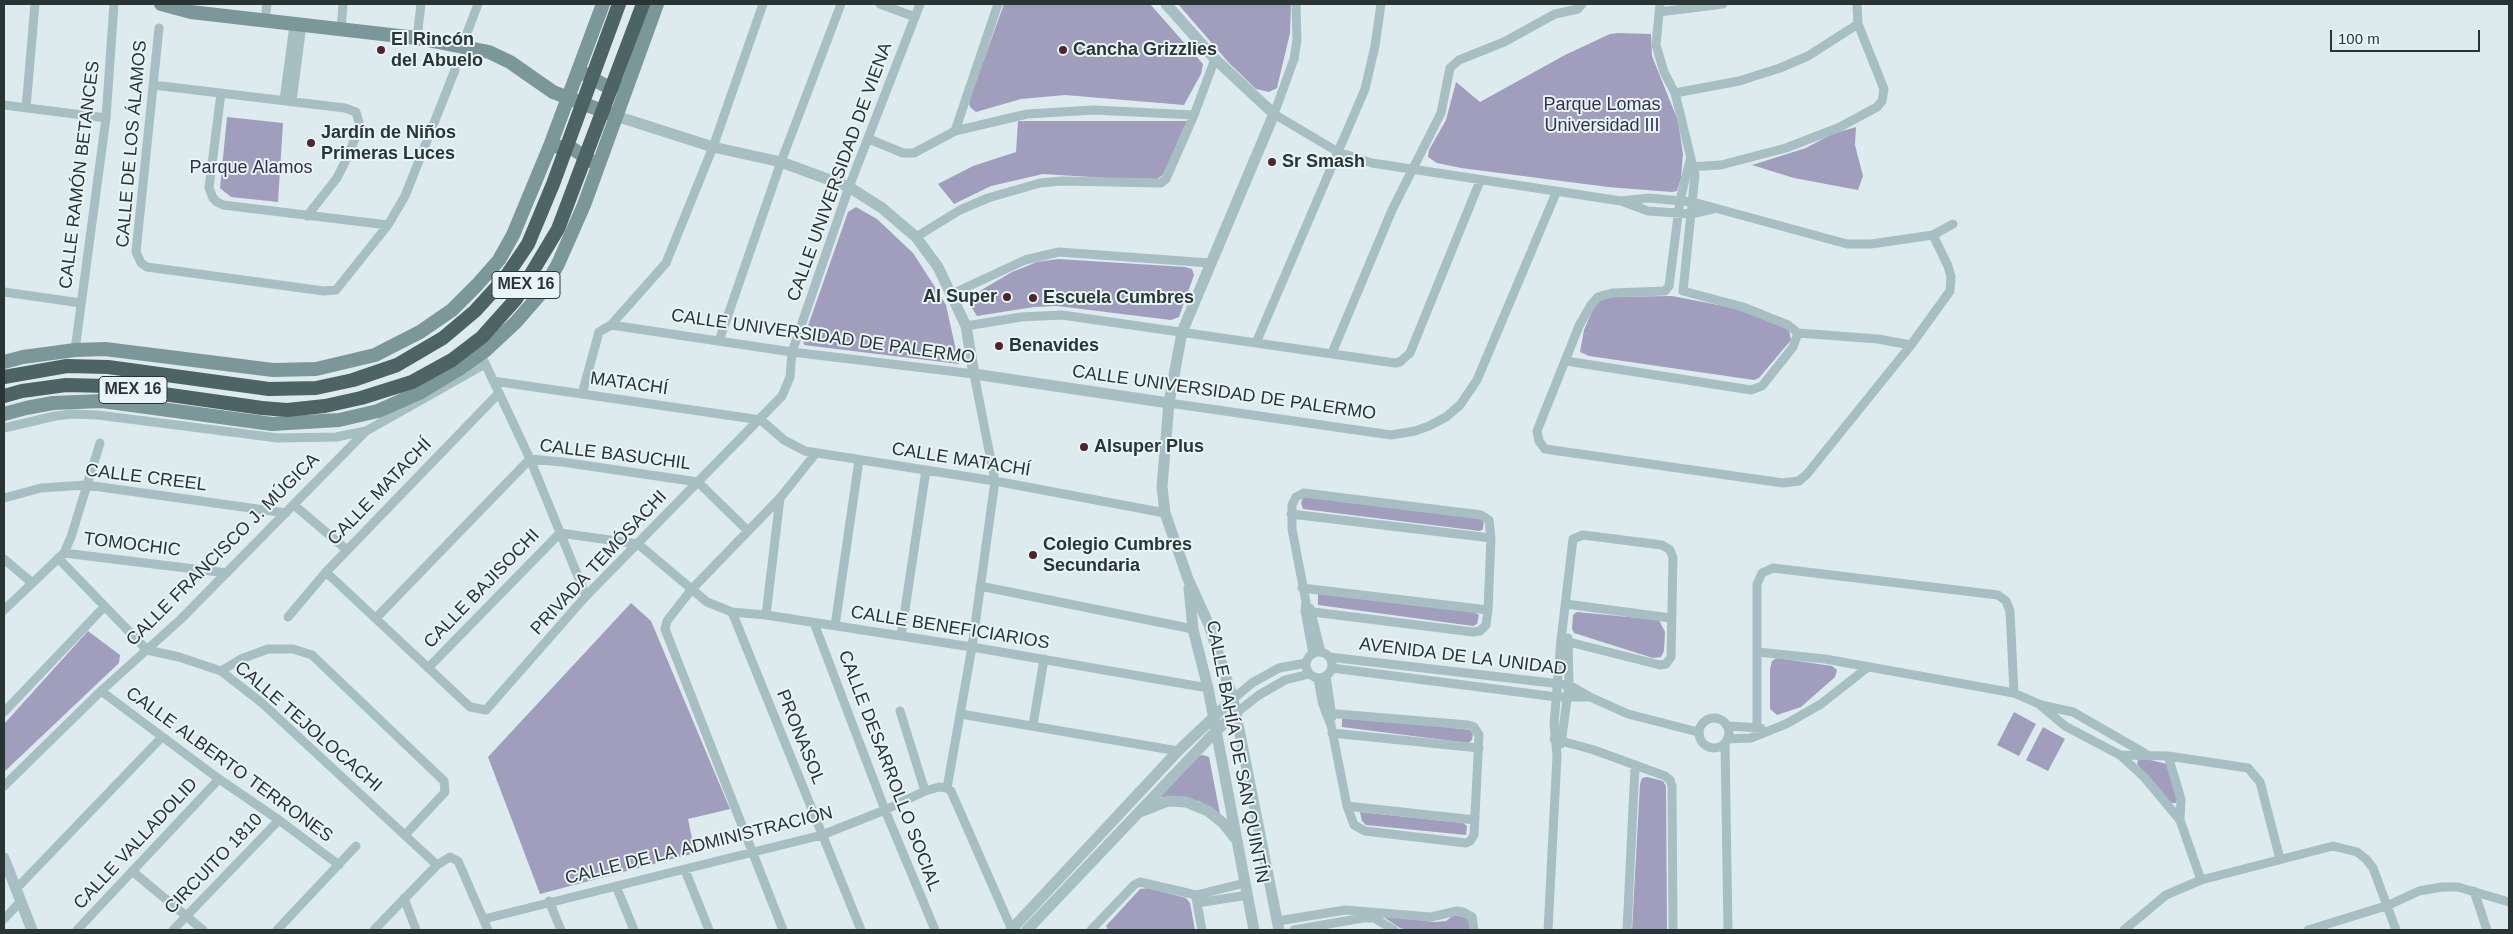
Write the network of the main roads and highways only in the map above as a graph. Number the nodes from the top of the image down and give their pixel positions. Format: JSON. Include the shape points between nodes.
{"nodes":[{"id":1,"x":161,"y":4,"type":"edge"},
{"id":2,"x":603,"y":4,"type":"edge"},
{"id":3,"x":619,"y":4,"type":"edge"},
{"id":4,"x":642,"y":4,"type":"edge"},
{"id":5,"x":657,"y":4,"type":"edge"},
{"id":6,"x":191,"y":8,"type":"edge"},
{"id":7,"x":580,"y":65,"type":"junction"},
{"id":8,"x":627,"y":84,"type":"junction"},
{"id":9,"x":568,"y":98,"type":"junction"},
{"id":10,"x":616,"y":116,"type":"junction"},
{"id":11,"x":550,"y":146,"type":"junction"},
{"id":12,"x":597,"y":167,"type":"junction"},
{"id":13,"x":4,"y":362,"type":"edge"},
{"id":14,"x":4,"y":377,"type":"edge"},
{"id":15,"x":4,"y":396,"type":"edge"},
{"id":16,"x":4,"y":414,"type":"edge"}],
"edges":[{"from":1,"to":6,"type":"main road"},
{"from":2,"to":7,"type":"main road"},
{"from":3,"to":14,"type":"highway","number":"MEX 16","bridge":true,"via":[[528,244],[505,278],[476,311],[443,338],[397,365],[316,388],[269,389],[108,367],[67,366]]},
{"from":4,"to":15,"type":"highway","number":"MEX 16","bridge":true,"via":[[558,229],[516,299],[482,337],[452,360],[412,382],[325,406],[287,410],[107,386],[66,385]]},
{"from":5,"to":8,"type":"main road"},
{"from":6,"to":9,"type":"main road","via":[[462,46],[498,56],[553,92]]},
{"from":7,"to":8,"type":"main road","via":[[583,72],[595,81],[614,87]]},
{"from":7,"to":9,"type":"main road"},
{"from":8,"to":10,"type":"main road"},
{"from":9,"to":10,"type":"main road"},
{"from":9,"to":11,"type":"main road"},
{"from":10,"to":12,"type":"main road"},
{"from":11,"to":12,"type":"main road","via":[[573,149]]},
{"from":11,"to":13,"type":"main road","via":[[513,235],[499,260],[452,310],[420,332],[375,355],[316,369],[273,370],[106,349],[23,356]]},
{"from":12,"to":16,"type":"main road","via":[[562,255],[542,292],[483,359],[378,411],[339,420],[272,424],[102,401],[54,410],[26,408]]}]}
